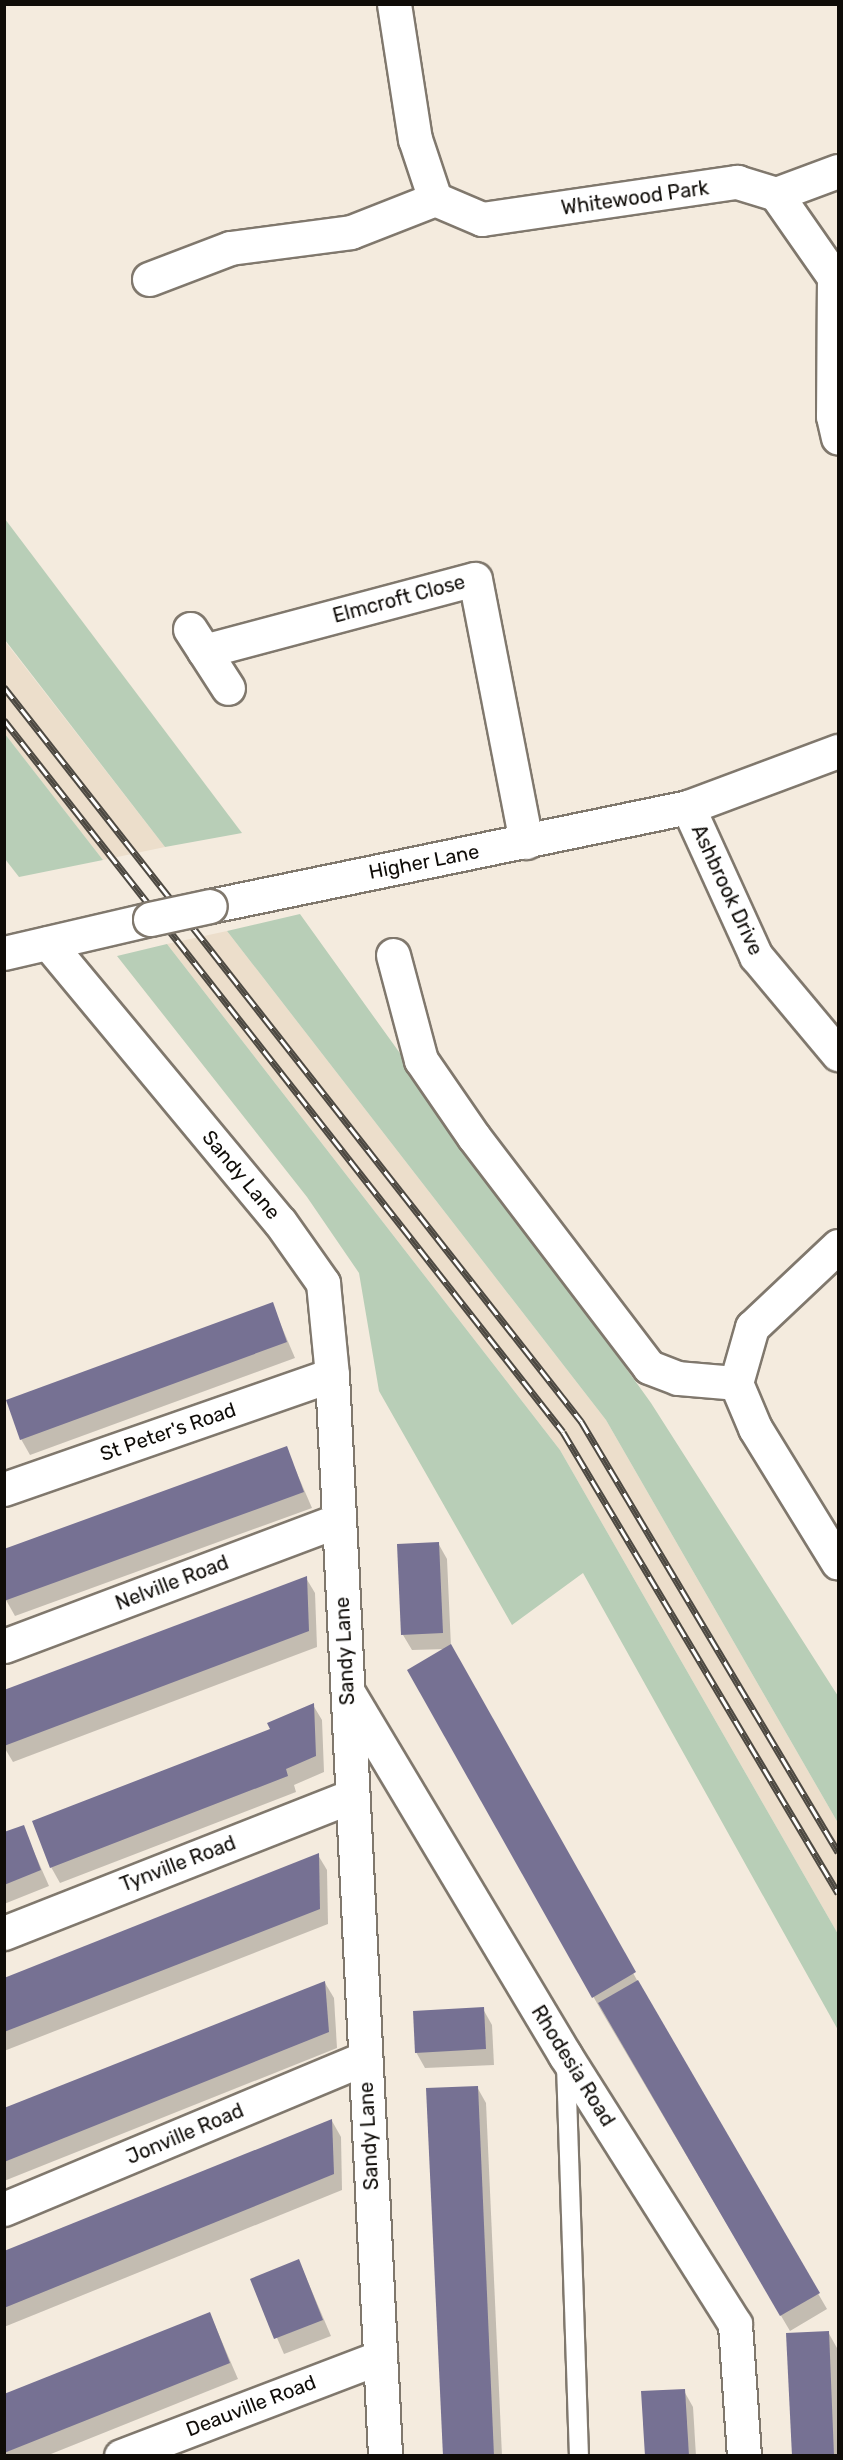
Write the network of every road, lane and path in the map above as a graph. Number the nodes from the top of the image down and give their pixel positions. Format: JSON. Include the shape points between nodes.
{"nodes":[{"id":1,"x":394,"y":4,"type":"edge"},
{"id":2,"x":838,"y":171,"type":"edge"},
{"id":3,"x":776,"y":194,"type":"junction"},
{"id":4,"x":435,"y":199,"type":"junction"},
{"id":5,"x":149,"y":279,"type":"dead end"},
{"id":6,"x":838,"y":437,"type":"edge"},
{"id":7,"x":228,"y":688,"type":"dead end"},
{"id":8,"x":838,"y":751,"type":"edge"},
{"id":9,"x":688,"y":807,"type":"junction"},
{"id":10,"x":526,"y":842,"type":"junction"},
{"id":11,"x":48,"y":943,"type":"junction"},
{"id":12,"x":4,"y":953,"type":"edge"},
{"id":13,"x":393,"y":955,"type":"dead end"},
{"id":14,"x":838,"y":1054,"type":"edge"},
{"id":15,"x":838,"y":1246,"type":"edge"},
{"id":16,"x":332,"y":1376,"type":"junction"},
{"id":17,"x":736,"y":1383,"type":"junction"},
{"id":18,"x":4,"y":1490,"type":"edge"},
{"id":19,"x":339,"y":1520,"type":"junction"},
{"id":20,"x":838,"y":1563,"type":"edge"},
{"id":21,"x":4,"y":1646,"type":"edge"},
{"id":22,"x":347,"y":1692,"type":"junction"},
{"id":23,"x":352,"y":1796,"type":"junction"},
{"id":24,"x":4,"y":1933,"type":"edge"},
{"id":25,"x":565,"y":2055,"type":"junction"},
{"id":26,"x":365,"y":2058,"type":"junction"},
{"id":27,"x":4,"y":2209,"type":"edge"},
{"id":28,"x":380,"y":2357,"type":"junction"},
{"id":29,"x":121,"y":2456,"type":"edge"},
{"id":30,"x":385,"y":2456,"type":"edge"},
{"id":31,"x":579,"y":2456,"type":"edge"},
{"id":32,"x":744,"y":2456,"type":"edge"}],
"edges":[{"from":1,"to":4,"type":"street","via":[[415,140]]},
{"from":2,"to":3,"type":"street"},
{"from":3,"to":4,"type":"street","name":"Whitewood Park","via":[[738,182],[482,219]]},
{"from":3,"to":6,"type":"street","via":[[834,277],[833,416]]},
{"from":4,"to":5,"type":"street","via":[[351,232],[230,248]]},
{"from":7,"to":10,"type":"street","name":"Elmcroft Close","via":[[197,640],[475,579]]},
{"from":8,"to":9,"type":"street","name":"Higher Lane"},
{"from":9,"to":10,"type":"street","name":"Higher Lane"},
{"from":9,"to":14,"type":"street","name":"Ashbrook Drive","via":[[756,956]]},
{"from":10,"to":11,"type":"street","name":"Higher Lane","bridge":true},
{"from":11,"to":12,"type":"street","name":"Higher Lane"},
{"from":11,"to":16,"type":"street","name":"Sandy Lane","via":[[280,1222],[323,1283]]},
{"from":13,"to":17,"type":"street","via":[[421,1060],[474,1137],[649,1367],[678,1378]]},
{"from":15,"to":17,"type":"street","via":[[752,1327]]},
{"from":16,"to":18,"type":"street","name":"St Peter's Road"},
{"from":16,"to":19,"type":"street","name":"Sandy Lane"},
{"from":17,"to":20,"type":"street","via":[[755,1428]]},
{"from":19,"to":21,"type":"street","name":"Nelville Road"},
{"from":19,"to":22,"type":"street","name":"Sandy Lane"},
{"from":22,"to":23,"type":"street","name":"Sandy Lane"},
{"from":22,"to":25,"type":"street","name":"Rhodesia Road"},
{"from":23,"to":24,"type":"street","name":"Tynville Road"},
{"from":23,"to":26,"type":"street","name":"Sandy Lane"},
{"from":25,"to":31,"type":"lane"},
{"from":25,"to":32,"type":"street","name":"Rhodesia Road","via":[[735,2324]]},
{"from":26,"to":27,"type":"street","name":"Jonville Road"},
{"from":26,"to":28,"type":"street","name":"Sandy Lane"},
{"from":28,"to":29,"type":"street","name":"Deauville Road"},
{"from":28,"to":30,"type":"street","name":"Sandy Lane"}]}
